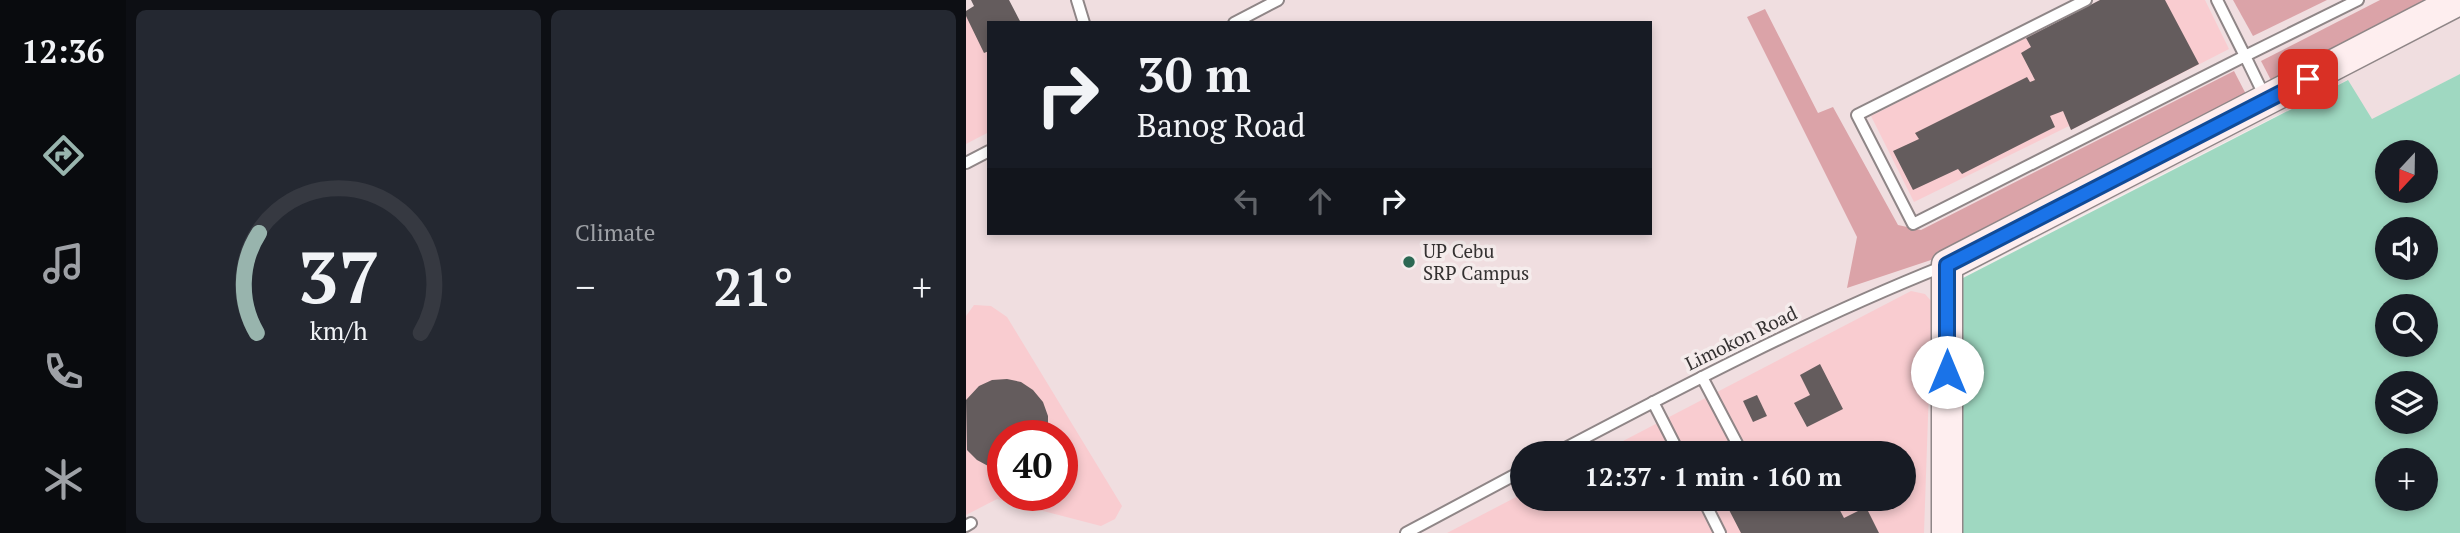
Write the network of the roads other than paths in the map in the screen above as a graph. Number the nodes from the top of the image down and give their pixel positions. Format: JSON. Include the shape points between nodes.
{"nodes":[{"id":1,"x":1077,"y":0,"type":"edge"},
{"id":2,"x":1278,"y":0,"type":"edge"},
{"id":3,"x":2086,"y":0,"type":"edge"},
{"id":4,"x":2217,"y":0,"type":"edge"},
{"id":5,"x":2358,"y":0,"type":"edge"},
{"id":6,"x":2459,"y":0,"type":"edge"},
{"id":7,"x":1083,"y":21,"type":"edge"},
{"id":8,"x":1238,"y":21,"type":"edge"},
{"id":9,"x":2245,"y":56,"type":"junction"},
{"id":10,"x":2267,"y":100,"type":"junction"},
{"id":11,"x":987,"y":152,"type":"edge"},
{"id":12,"x":966,"y":163,"type":"edge"},
{"id":13,"x":1947,"y":265,"type":"junction"},
{"id":14,"x":1702,"y":377,"type":"junction"},
{"id":15,"x":1653,"y":402,"type":"junction"},
{"id":16,"x":1579,"y":441,"type":"edge"},
{"id":17,"x":1673,"y":441,"type":"edge"},
{"id":18,"x":1736,"y":441,"type":"edge"},
{"id":19,"x":1510,"y":477,"type":"edge"},
{"id":20,"x":1709,"y":511,"type":"edge"},
{"id":21,"x":1406,"y":533,"type":"edge"},
{"id":22,"x":1720,"y":533,"type":"edge"},
{"id":23,"x":1947,"y":533,"type":"edge"}],
"edges":[{"from":1,"to":7,"type":"lane"},
{"from":2,"to":8,"type":"lane"},
{"from":3,"to":9,"type":"lane","via":[[1857,115],[1913,224]]},
{"from":4,"to":9,"type":"lane"},
{"from":5,"to":9,"type":"lane"},
{"from":6,"to":10,"type":"street"},
{"from":9,"to":10,"type":"lane"},
{"from":10,"to":13,"type":"street"},
{"from":11,"to":12,"type":"lane"},
{"from":13,"to":14,"type":"lane","name":"Limokon Road","via":[[1864,298]]},
{"from":13,"to":23,"type":"street"},
{"from":14,"to":15,"type":"lane","name":"Limokon Road"},
{"from":14,"to":18,"type":"lane"},
{"from":15,"to":16,"type":"lane","name":"Limokon Road"},
{"from":15,"to":17,"type":"lane"},
{"from":19,"to":21,"type":"lane"},
{"from":20,"to":22,"type":"lane"}]}
